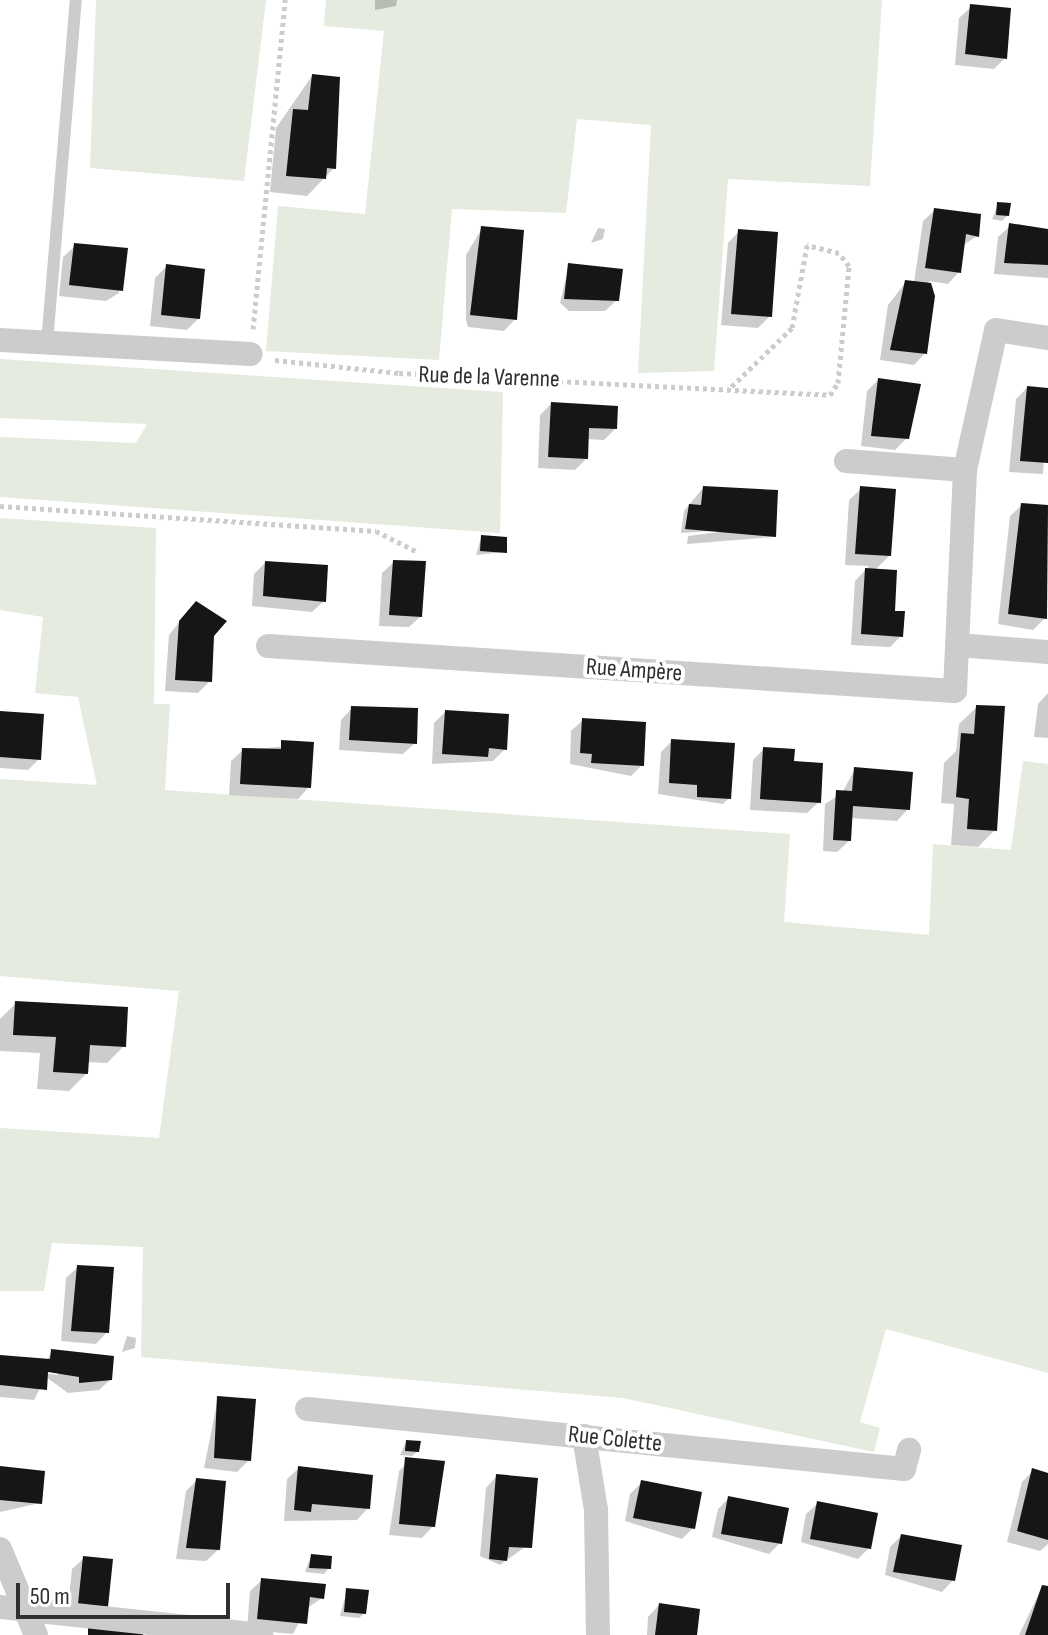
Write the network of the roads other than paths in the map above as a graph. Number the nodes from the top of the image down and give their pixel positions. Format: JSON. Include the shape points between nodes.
{"nodes":[{"id":1,"x":76,"y":0,"type":"edge"},
{"id":2,"x":1048,"y":338,"type":"edge"},
{"id":3,"x":0,"y":340,"type":"edge"},
{"id":4,"x":47,"y":343,"type":"junction"},
{"id":5,"x":251,"y":354,"type":"road end"},
{"id":6,"x":846,"y":461,"type":"dead end"},
{"id":7,"x":965,"y":470,"type":"junction"},
{"id":8,"x":957,"y":645,"type":"junction"},
{"id":9,"x":268,"y":646,"type":"dead end"},
{"id":10,"x":1048,"y":652,"type":"edge"},
{"id":11,"x":307,"y":1409,"type":"dead end"},
{"id":12,"x":584,"y":1436,"type":"junction"},
{"id":13,"x":909,"y":1450,"type":"dead end"},
{"id":14,"x":0,"y":1549,"type":"edge"},
{"id":15,"x":0,"y":1607,"type":"edge"},
{"id":16,"x":30,"y":1611,"type":"junction"},
{"id":17,"x":36,"y":1635,"type":"edge"},
{"id":18,"x":262,"y":1635,"type":"edge"},
{"id":19,"x":598,"y":1635,"type":"edge"}],
"edges":[{"from":1,"to":4,"type":"lane"},
{"from":2,"to":7,"type":"street","name":"Rue Ampère","via":[[996,330]]},
{"from":3,"to":4,"type":"street"},
{"from":4,"to":5,"type":"street"},
{"from":6,"to":7,"type":"street"},
{"from":7,"to":8,"type":"street","name":"Rue Ampère"},
{"from":8,"to":9,"type":"street","name":"Rue Ampère","via":[[955,691]]},
{"from":8,"to":10,"type":"street"},
{"from":11,"to":12,"type":"street","name":"Rue Colette"},
{"from":12,"to":13,"type":"street","name":"Rue Colette","via":[[904,1469]]},
{"from":12,"to":19,"type":"street","via":[[596,1510]]},
{"from":14,"to":16,"type":"street"},
{"from":15,"to":16,"type":"street"},
{"from":16,"to":17,"type":"street"},
{"from":16,"to":18,"type":"street"}]}
